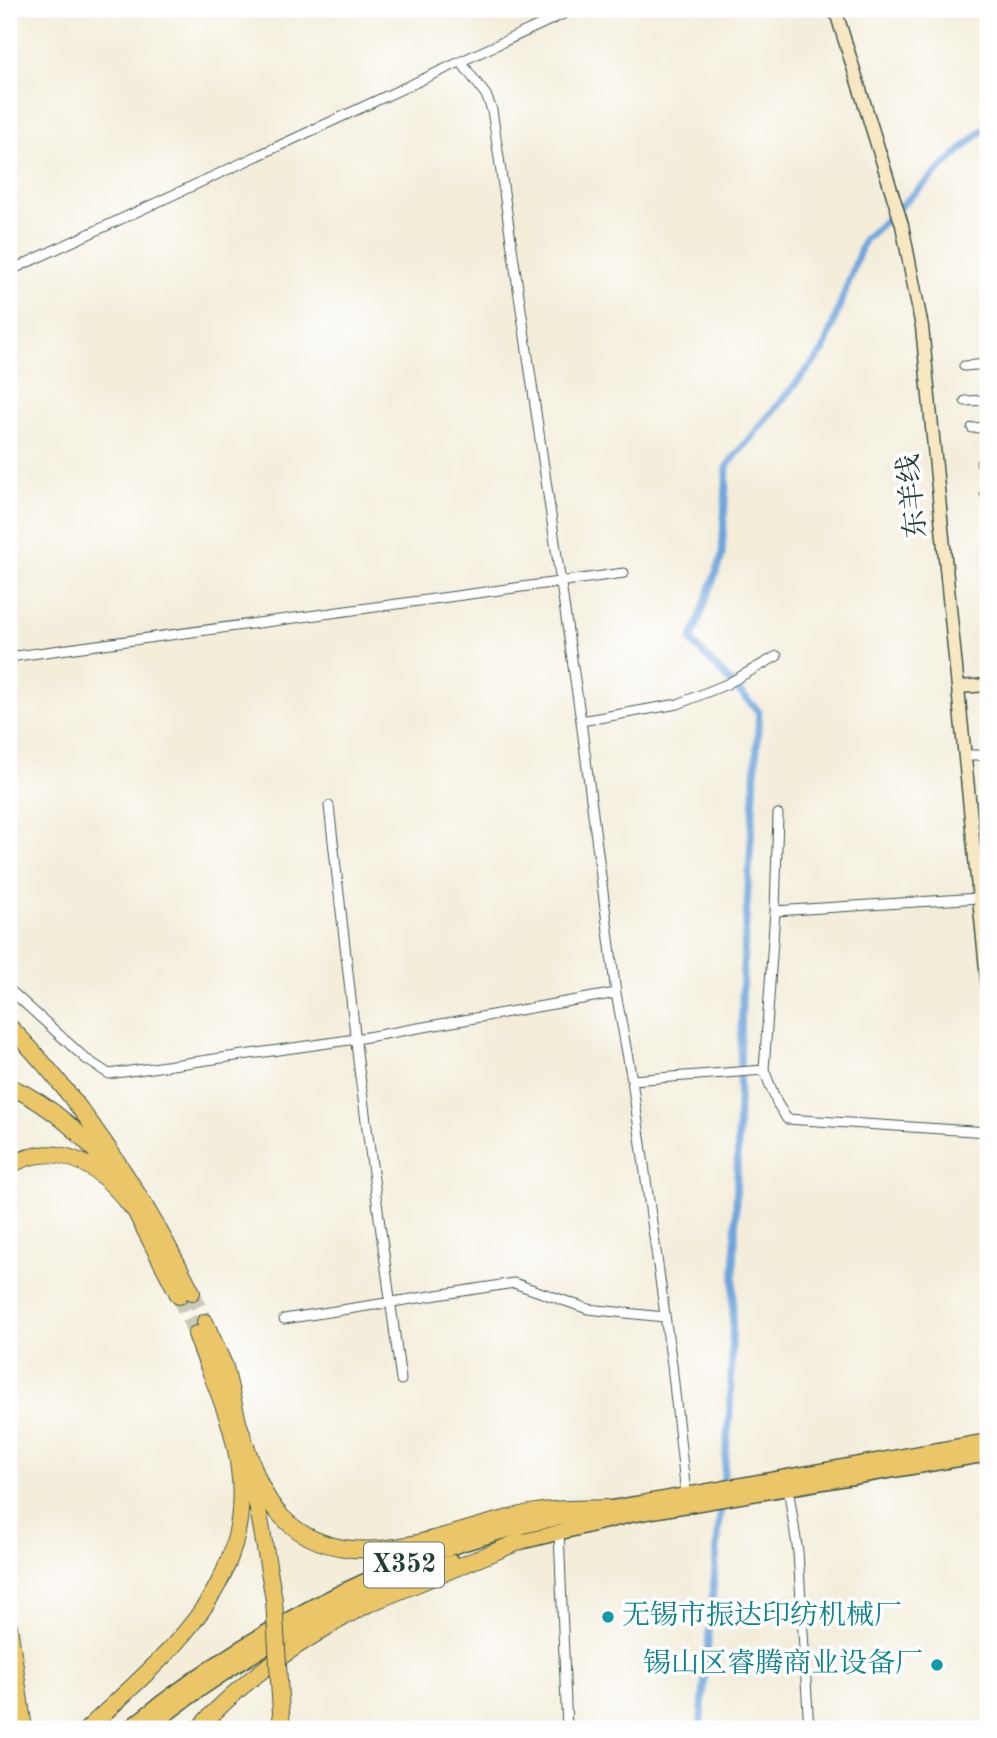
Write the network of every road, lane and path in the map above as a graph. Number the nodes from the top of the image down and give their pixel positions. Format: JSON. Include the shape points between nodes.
{"nodes":[{"id":1,"x":574,"y":9,"type":"edge"},
{"id":2,"x":835,"y":9,"type":"edge"},
{"id":3,"x":461,"y":62,"type":"junction"},
{"id":4,"x":9,"y":271,"type":"edge"},
{"id":5,"x":988,"y":364,"type":"edge"},
{"id":6,"x":964,"y":366,"type":"dead end"},
{"id":7,"x":988,"y":400,"type":"edge"},
{"id":8,"x":965,"y":401,"type":"dead end"},
{"id":9,"x":988,"y":427,"type":"edge"},
{"id":10,"x":972,"y":428,"type":"dead end"},
{"id":11,"x":624,"y":573,"type":"dead end"},
{"id":12,"x":560,"y":582,"type":"junction"},
{"id":13,"x":777,"y":656,"type":"dead end"},
{"id":14,"x":9,"y":657,"type":"edge"},
{"id":15,"x":988,"y":685,"type":"edge"},
{"id":16,"x":959,"y":691,"type":"junction"},
{"id":17,"x":988,"y":693,"type":"edge"},
{"id":18,"x":581,"y":721,"type":"junction"},
{"id":19,"x":965,"y":755,"type":"junction"},
{"id":20,"x":988,"y":759,"type":"edge"},
{"id":21,"x":329,"y":806,"type":"dead end"},
{"id":22,"x":778,"y":814,"type":"dead end"},
{"id":23,"x":979,"y":898,"type":"junction"},
{"id":24,"x":775,"y":911,"type":"junction"},
{"id":25,"x":9,"y":989,"type":"edge"},
{"id":26,"x":988,"y":989,"type":"edge"},
{"id":27,"x":616,"y":993,"type":"junction"},
{"id":28,"x":9,"y":1026,"type":"edge"},
{"id":29,"x":356,"y":1039,"type":"junction"},
{"id":30,"x":760,"y":1070,"type":"junction"},
{"id":31,"x":9,"y":1079,"type":"edge"},
{"id":32,"x":632,"y":1080,"type":"junction"},
{"id":33,"x":9,"y":1086,"type":"edge"},
{"id":34,"x":988,"y":1132,"type":"edge"},
{"id":35,"x":9,"y":1166,"type":"edge"},
{"id":36,"x":138,"y":1206,"type":"junction"},
{"id":37,"x":186,"y":1294,"type":"tunnel mouth"},
{"id":38,"x":392,"y":1304,"type":"junction"},
{"id":39,"x":664,"y":1317,"type":"junction"},
{"id":40,"x":284,"y":1319,"type":"dead end"},
{"id":41,"x":201,"y":1328,"type":"tunnel mouth"},
{"id":42,"x":401,"y":1380,"type":"dead end"},
{"id":43,"x":235,"y":1427,"type":"junction"},
{"id":44,"x":988,"y":1441,"type":"edge"},
{"id":45,"x":988,"y":1454,"type":"edge"},
{"id":46,"x":788,"y":1487,"type":"junction"},
{"id":47,"x":736,"y":1492,"type":"junction"},
{"id":48,"x":686,"y":1495,"type":"junction"},
{"id":49,"x":716,"y":1495,"type":"junction"},
{"id":50,"x":606,"y":1508,"type":"junction"},
{"id":51,"x":258,"y":1526,"type":"junction"},
{"id":52,"x":559,"y":1532,"type":"junction"},
{"id":53,"x":521,"y":1541,"type":"junction"},
{"id":54,"x":9,"y":1626,"type":"edge"},
{"id":55,"x":24,"y":1729,"type":"edge"},
{"id":56,"x":87,"y":1729,"type":"edge"},
{"id":57,"x":128,"y":1729,"type":"edge"},
{"id":58,"x":148,"y":1729,"type":"edge"},
{"id":59,"x":198,"y":1729,"type":"edge"},
{"id":60,"x":276,"y":1729,"type":"edge"},
{"id":61,"x":282,"y":1729,"type":"edge"},
{"id":62,"x":567,"y":1729,"type":"edge"},
{"id":63,"x":809,"y":1729,"type":"edge"}],
"edges":[{"from":1,"to":3,"type":"street"},
{"from":2,"to":16,"type":"main road","name":"东羊线","via":[[902,225],[922,327]]},
{"from":3,"to":4,"type":"street"},
{"from":3,"to":12,"type":"street","via":[[492,110]]},
{"from":5,"to":6,"type":"street"},
{"from":7,"to":8,"type":"street"},
{"from":9,"to":10,"type":"street"},
{"from":11,"to":12,"type":"street"},
{"from":12,"to":14,"type":"street"},
{"from":12,"to":18,"type":"street"},
{"from":13,"to":18,"type":"street","via":[[678,704]]},
{"from":15,"to":16,"type":"main road"},
{"from":16,"to":17,"type":"main road"},
{"from":16,"to":19,"type":"main road","name":"东羊线"},
{"from":18,"to":27,"type":"street"},
{"from":19,"to":20,"type":"street"},
{"from":19,"to":23,"type":"main road","name":"东羊线"},
{"from":21,"to":29,"type":"street"},
{"from":22,"to":24,"type":"street"},
{"from":23,"to":24,"type":"street"},
{"from":23,"to":26,"type":"main road","name":"东羊线"},
{"from":24,"to":30,"type":"street"},
{"from":25,"to":29,"type":"street","via":[[109,1074]]},
{"from":27,"to":29,"type":"street"},
{"from":27,"to":32,"type":"street"},
{"from":28,"to":36,"type":"highway","via":[[71,1096]]},
{"from":29,"to":38,"type":"street"},
{"from":30,"to":32,"type":"street"},
{"from":30,"to":34,"type":"street","via":[[788,1119]]},
{"from":31,"to":36,"type":"highway","via":[[81,1127]]},
{"from":32,"to":39,"type":"street"},
{"from":33,"to":36,"type":"highway","via":[[50,1110],[82,1137]]},
{"from":35,"to":36,"type":"highway","via":[[44,1154],[74,1157],[110,1180]]},
{"from":36,"to":37,"type":"highway"},
{"from":38,"to":39,"type":"street","via":[[514,1283],[588,1309]]},
{"from":38,"to":40,"type":"street"},
{"from":38,"to":42,"type":"street"},
{"from":39,"to":48,"type":"street"},
{"from":41,"to":43,"type":"highway","via":[[225,1367]]},
{"from":43,"to":50,"type":"highway","via":[[280,1515],[297,1530],[333,1547],[355,1551],[397,1547],[538,1512]]},
{"from":43,"to":51,"type":"highway"},
{"from":43,"to":56,"type":"highway","via":[[239,1520],[230,1562],[219,1586],[202,1614]]},
{"from":44,"to":47,"type":"main road","number":"X352"},
{"from":45,"to":46,"type":"main road","number":"X352"},
{"from":46,"to":47,"type":"main road","number":"X352"},
{"from":46,"to":63,"type":"street"},
{"from":47,"to":49,"type":"main road","number":"X352"},
{"from":48,"to":49,"type":"main road","number":"X352"},
{"from":48,"to":50,"type":"main road","number":"X352"},
{"from":49,"to":52,"type":"main road","number":"X352"},
{"from":50,"to":57,"type":"main road","number":"X352","via":[[475,1540],[350,1588],[224,1657]]},
{"from":51,"to":60,"type":"highway"},
{"from":51,"to":61,"type":"highway","bridge":true,"via":[[274,1600]]},
{"from":52,"to":53,"type":"main road","number":"X352"},
{"from":52,"to":62,"type":"street"},
{"from":53,"to":58,"type":"main road","number":"X352","via":[[411,1576],[313,1621],[233,1668]]},
{"from":53,"to":59,"type":"highway","via":[[368,1604],[310,1636],[227,1700]]},
{"from":54,"to":55,"type":"highway"}]}
